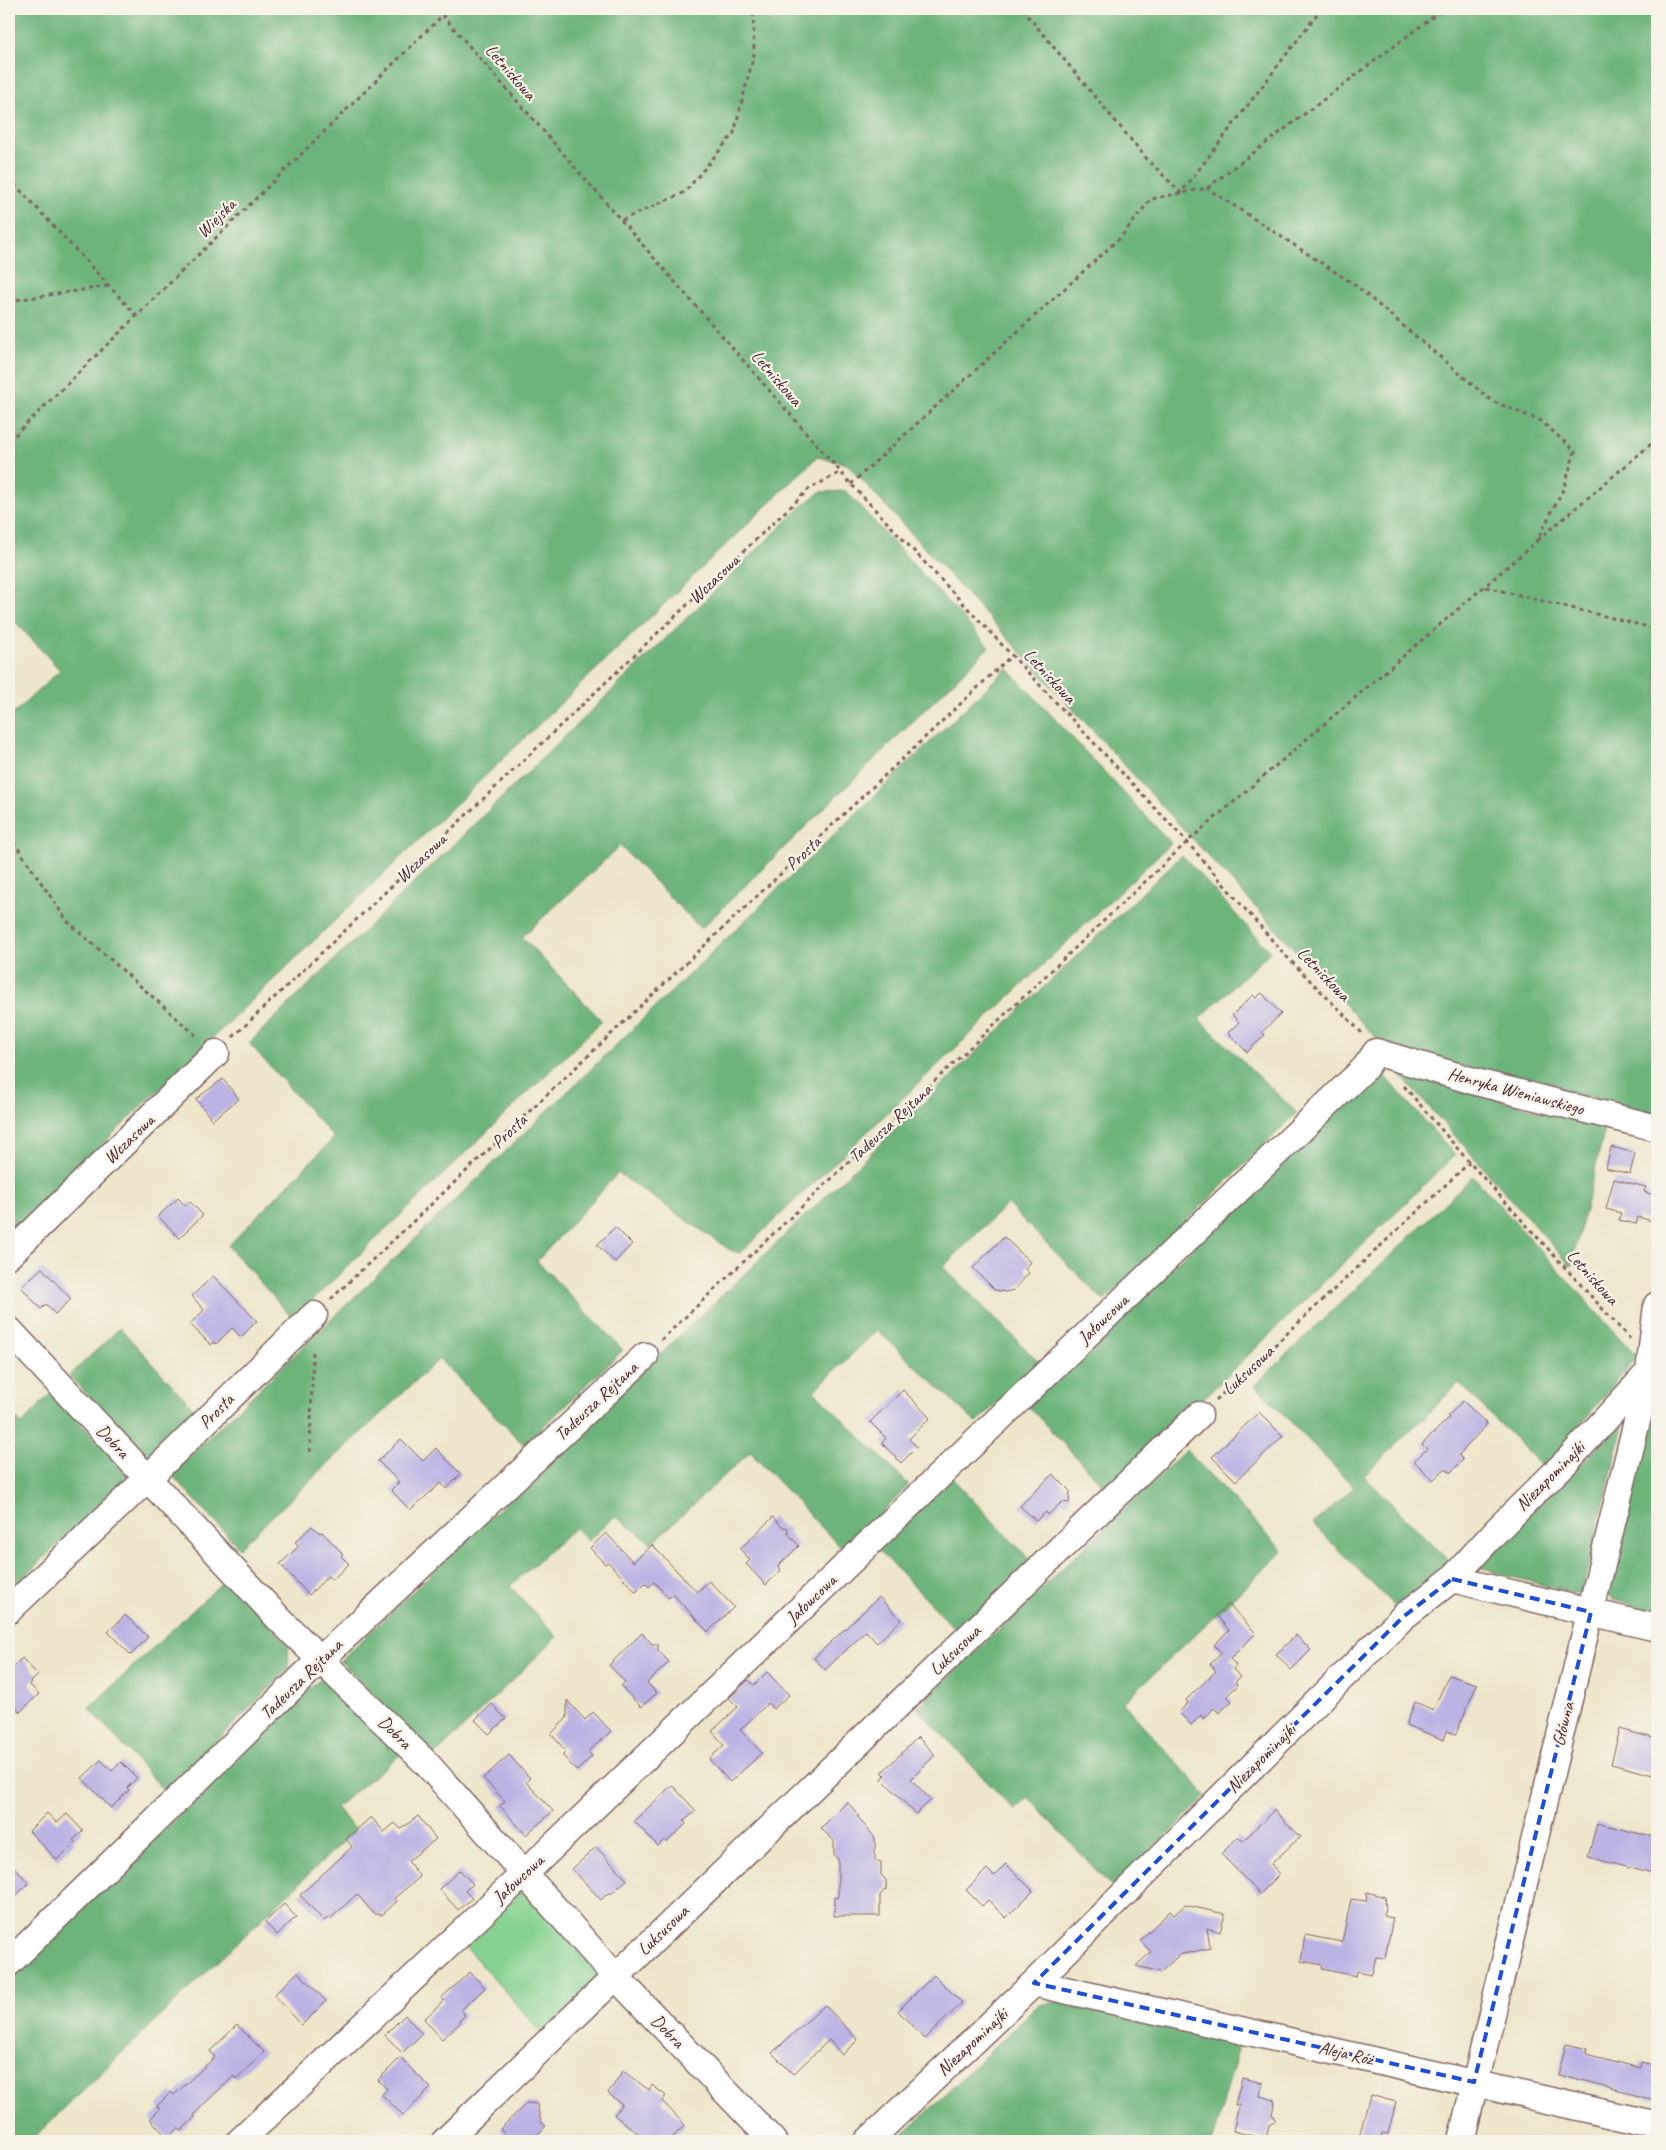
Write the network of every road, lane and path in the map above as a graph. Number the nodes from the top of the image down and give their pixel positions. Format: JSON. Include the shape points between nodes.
{"nodes":[{"id":1,"x":437,"y":9,"type":"edge"},
{"id":2,"x":449,"y":9,"type":"edge"},
{"id":3,"x":753,"y":9,"type":"edge"},
{"id":4,"x":1022,"y":9,"type":"edge"},
{"id":5,"x":1321,"y":9,"type":"edge"},
{"id":6,"x":1443,"y":9,"type":"edge"},
{"id":7,"x":442,"y":15,"type":"junction"},
{"id":8,"x":9,"y":178,"type":"edge"},
{"id":9,"x":1207,"y":188,"type":"junction"},
{"id":10,"x":1181,"y":193,"type":"junction"},
{"id":11,"x":622,"y":220,"type":"junction"},
{"id":12,"x":109,"y":286,"type":"junction"},
{"id":13,"x":9,"y":301,"type":"edge"},
{"id":14,"x":136,"y":315,"type":"dead end"},
{"id":15,"x":1657,"y":439,"type":"edge"},
{"id":16,"x":9,"y":441,"type":"edge"},
{"id":17,"x":841,"y":472,"type":"junction"},
{"id":18,"x":851,"y":484,"type":"junction"},
{"id":19,"x":1536,"y":542,"type":"junction"},
{"id":20,"x":1486,"y":586,"type":"junction"},
{"id":21,"x":1657,"y":629,"type":"edge"},
{"id":22,"x":1012,"y":655,"type":"junction"},
{"id":23,"x":9,"y":834,"type":"edge"},
{"id":24,"x":1186,"y":842,"type":"junction"},
{"id":25,"x":1376,"y":1052,"type":"junction"},
{"id":26,"x":216,"y":1053,"type":"junction"},
{"id":27,"x":1399,"y":1080,"type":"dead end"},
{"id":28,"x":1657,"y":1128,"type":"edge"},
{"id":29,"x":1469,"y":1162,"type":"junction"},
{"id":30,"x":9,"y":1255,"type":"edge"},
{"id":31,"x":1657,"y":1305,"type":"edge"},
{"id":32,"x":314,"y":1315,"type":"junction"},
{"id":33,"x":9,"y":1330,"type":"edge"},
{"id":34,"x":645,"y":1356,"type":"joint"},
{"id":35,"x":1650,"y":1363,"type":"junction"},
{"id":36,"x":1200,"y":1416,"type":"joint"},
{"id":37,"x":310,"y":1452,"type":"dead end"},
{"id":38,"x":148,"y":1478,"type":"junction"},
{"id":39,"x":1452,"y":1579,"type":"junction"},
{"id":40,"x":9,"y":1610,"type":"edge"},
{"id":41,"x":1591,"y":1612,"type":"junction"},
{"id":42,"x":1657,"y":1628,"type":"edge"},
{"id":43,"x":321,"y":1659,"type":"junction"},
{"id":44,"x":525,"y":1873,"type":"junction"},
{"id":45,"x":9,"y":1963,"type":"edge"},
{"id":46,"x":615,"y":1976,"type":"junction"},
{"id":47,"x":1034,"y":1983,"type":"junction"},
{"id":48,"x":1474,"y":2082,"type":"junction"},
{"id":49,"x":1657,"y":2125,"type":"edge"},
{"id":50,"x":240,"y":2141,"type":"edge"},
{"id":51,"x":445,"y":2141,"type":"edge"},
{"id":52,"x":773,"y":2141,"type":"edge"},
{"id":53,"x":868,"y":2141,"type":"edge"},
{"id":54,"x":1461,"y":2141,"type":"edge"}],
"edges":[{"from":1,"to":7,"type":"path","name":"Letniskowa"},
{"from":2,"to":7,"type":"path","name":"Wiejska"},
{"from":3,"to":11,"type":"path","via":[[754,54],[734,133],[685,192]]},
{"from":4,"to":10,"type":"path","via":[[1147,159]]},
{"from":5,"to":10,"type":"path"},
{"from":6,"to":9,"type":"path"},
{"from":7,"to":11,"type":"path","name":"Letniskowa"},
{"from":7,"to":16,"type":"path","name":"Wiejska"},
{"from":8,"to":12,"type":"path"},
{"from":9,"to":10,"type":"path"},
{"from":9,"to":19,"type":"path","via":[[1355,285],[1492,401],[1541,421],[1575,451],[1564,488]]},
{"from":10,"to":18,"type":"path","via":[[1151,199],[1121,237]]},
{"from":11,"to":17,"type":"path","name":"Letniskowa"},
{"from":12,"to":13,"type":"path"},
{"from":12,"to":14,"type":"path"},
{"from":15,"to":19,"type":"path","name":"Tadeusza Rejtana"},
{"from":17,"to":18,"type":"path","name":"Letniskowa"},
{"from":17,"to":26,"type":"path","name":"Wczasowa","via":[[809,489]]},
{"from":18,"to":22,"type":"path","name":"Letniskowa"},
{"from":19,"to":20,"type":"path","name":"Tadeusza Rejtana"},
{"from":20,"to":21,"type":"path"},
{"from":20,"to":24,"type":"path","name":"Tadeusza Rejtana"},
{"from":22,"to":24,"type":"path","name":"Letniskowa"},
{"from":22,"to":32,"type":"path","name":"Prosta"},
{"from":23,"to":26,"type":"path","via":[[67,921]]},
{"from":24,"to":25,"type":"path","name":"Letniskowa","via":[[1285,955],[1365,1036]]},
{"from":24,"to":34,"type":"path","name":"Tadeusza Rejtana"},
{"from":25,"to":28,"type":"street","name":"Henryka Wieniawskiego","via":[[1480,1083]]},
{"from":25,"to":44,"type":"street","name":"Jałowcowa","via":[[1365,1068]]},
{"from":26,"to":30,"type":"street","name":"Wczasowa"},
{"from":27,"to":29,"type":"path","name":"Letniskowa"},
{"from":29,"to":35,"type":"path","name":"Letniskowa"},
{"from":29,"to":36,"type":"path","name":"Luksusowa"},
{"from":31,"to":35,"type":"street","name":"Główna"},
{"from":32,"to":37,"type":"path"},
{"from":32,"to":38,"type":"street","name":"Prosta"},
{"from":33,"to":38,"type":"street","name":"Dobra"},
{"from":34,"to":43,"type":"street","name":"Tadeusza Rejtana"},
{"from":35,"to":39,"type":"street","name":"Niezapominajki","via":[[1567,1461],[1496,1530]]},
{"from":35,"to":41,"type":"street","name":"Główna"},
{"from":36,"to":46,"type":"street","name":"Luksusowa"},
{"from":38,"to":40,"type":"street","name":"Prosta"},
{"from":38,"to":43,"type":"street","name":"Dobra","via":[[280,1620]]},
{"from":39,"to":41,"type":"street"},
{"from":39,"to":47,"type":"street","name":"Niezapominajki","via":[[1403,1617]]},
{"from":41,"to":42,"type":"street"},
{"from":41,"to":48,"type":"street","name":"Główna"},
{"from":43,"to":44,"type":"street","name":"Dobra","via":[[427,1764]]},
{"from":43,"to":45,"type":"street","name":"Tadeusza Rejtana"},
{"from":44,"to":46,"type":"street","name":"Dobra"},
{"from":44,"to":50,"type":"street","name":"Jałowcowa"},
{"from":46,"to":51,"type":"street","name":"Luksusowa"},
{"from":46,"to":52,"type":"street","name":"Dobra"},
{"from":47,"to":48,"type":"street","name":"Aleja Róż"},
{"from":47,"to":53,"type":"street","name":"Niezapominajki"},
{"from":48,"to":49,"type":"street","name":"Aleja Róż"},
{"from":48,"to":54,"type":"street","name":"Główna"}]}
